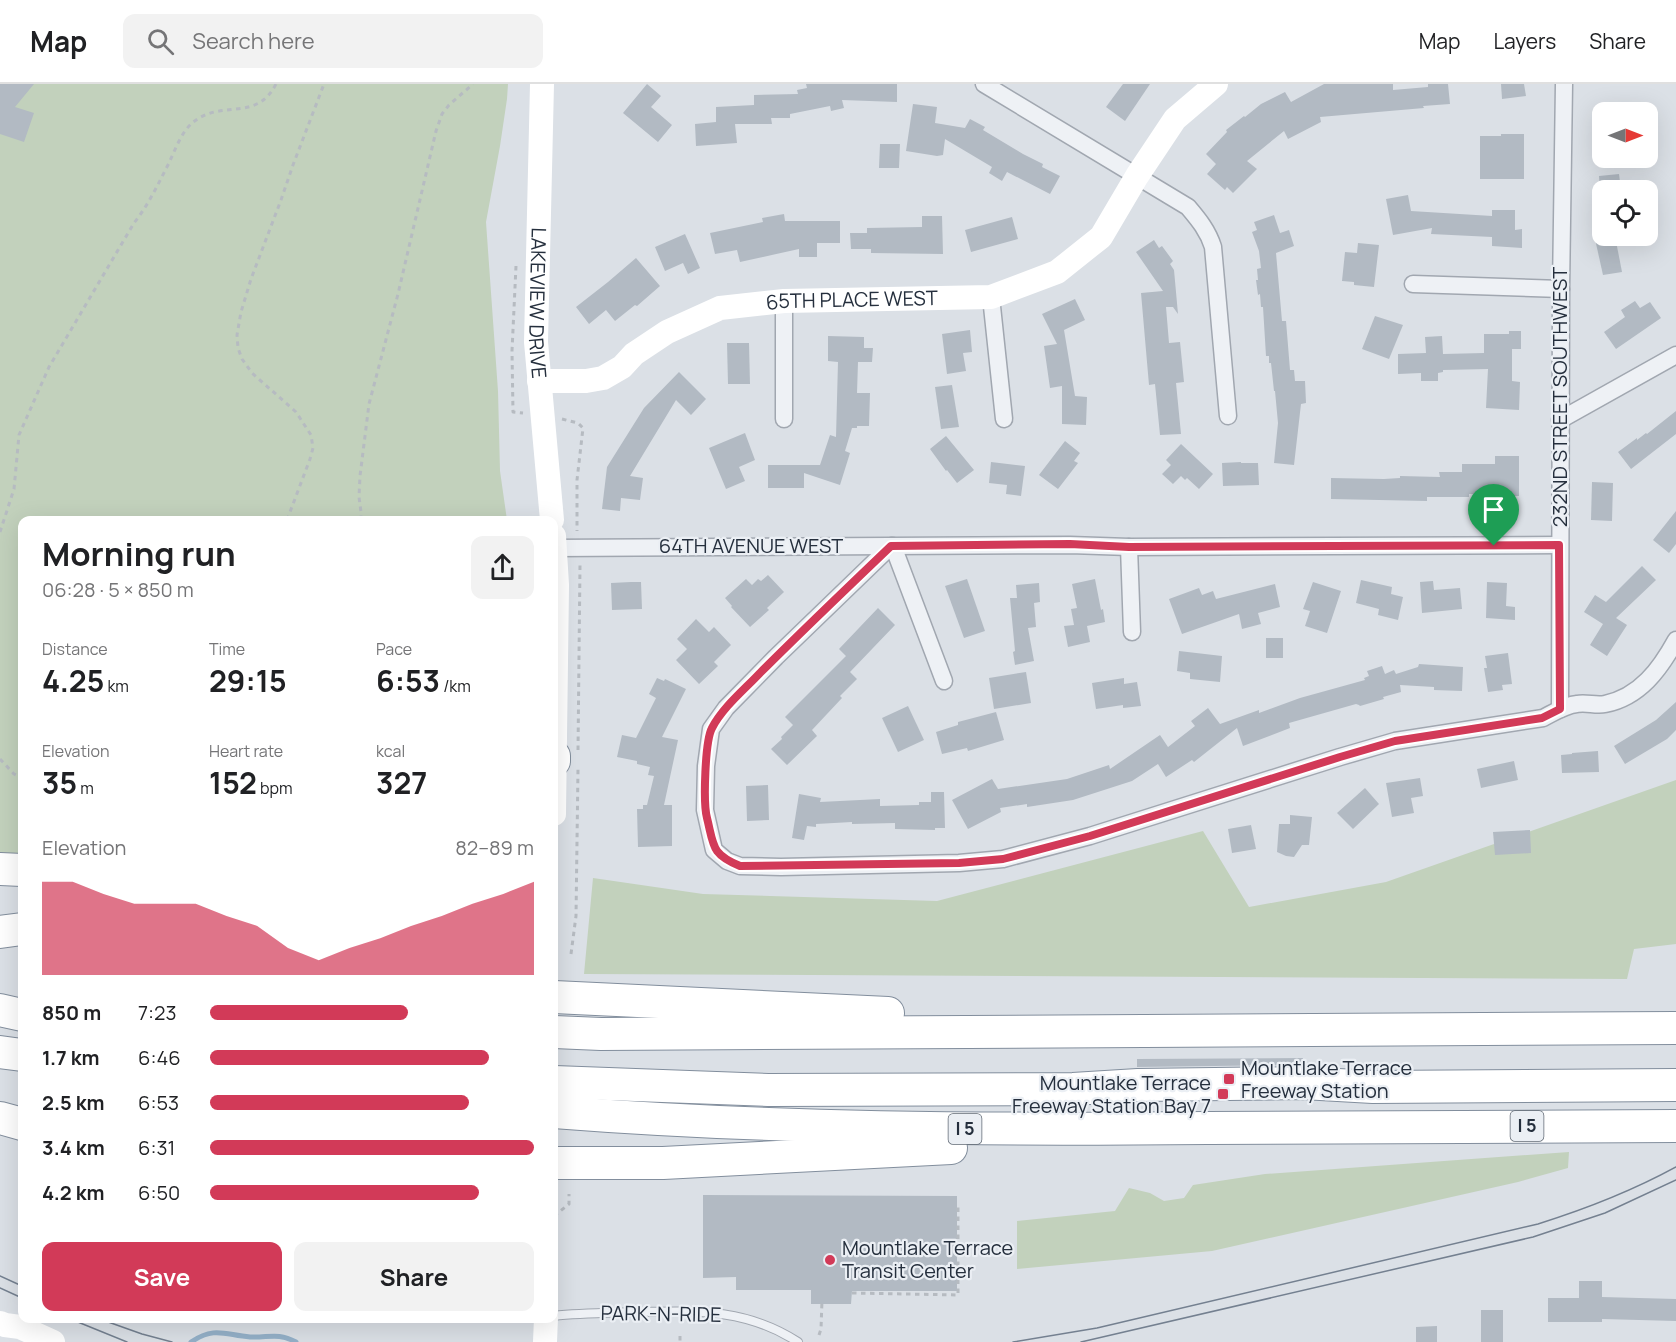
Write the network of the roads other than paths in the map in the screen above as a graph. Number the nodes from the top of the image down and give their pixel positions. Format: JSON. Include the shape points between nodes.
{"nodes":[{"id":1,"x":542,"y":84,"type":"edge"},
{"id":2,"x":1216,"y":84,"type":"edge"},
{"id":3,"x":1564,"y":84,"type":"edge"},
{"id":4,"x":992,"y":86,"type":"edge"},
{"id":5,"x":1137,"y":176,"type":"junction"},
{"id":6,"x":1413,"y":284,"type":"dead end"},
{"id":7,"x":1561,"y":290,"type":"junction"},
{"id":8,"x":991,"y":297,"type":"junction"},
{"id":9,"x":784,"y":301,"type":"junction"},
{"id":10,"x":1676,"y":355,"type":"edge"},
{"id":11,"x":539,"y":381,"type":"junction"},
{"id":12,"x":1228,"y":416,"type":"dead end"},
{"id":13,"x":784,"y":419,"type":"dead end"},
{"id":14,"x":1004,"y":419,"type":"dead end"},
{"id":15,"x":1560,"y":420,"type":"junction"},
{"id":16,"x":552,"y":516,"type":"edge"},
{"id":17,"x":562,"y":538,"type":"edge"},
{"id":18,"x":1559,"y":545,"type":"junction"},
{"id":19,"x":892,"y":546,"type":"junction"},
{"id":20,"x":1129,"y":547,"type":"junction"},
{"id":21,"x":558,"y":576,"type":"edge"},
{"id":22,"x":1132,"y":632,"type":"dead end"},
{"id":23,"x":1676,"y":640,"type":"edge"},
{"id":24,"x":944,"y":681,"type":"dead end"},
{"id":25,"x":1560,"y":709,"type":"junction"},
{"id":26,"x":0,"y":869,"type":"edge"},
{"id":27,"x":18,"y":870,"type":"edge"},
{"id":28,"x":18,"y":930,"type":"edge"},
{"id":29,"x":0,"y":932,"type":"edge"},
{"id":30,"x":0,"y":990,"type":"edge"},
{"id":31,"x":18,"y":992,"type":"edge"},
{"id":32,"x":558,"y":997,"type":"edge"},
{"id":33,"x":0,"y":1010,"type":"edge"},
{"id":34,"x":18,"y":1014,"type":"edge"},
{"id":35,"x":1676,"y":1028,"type":"edge"},
{"id":36,"x":558,"y":1032,"type":"edge"},
{"id":37,"x":1092,"y":1032,"type":"junction"},
{"id":38,"x":0,"y":1052,"type":"edge"},
{"id":39,"x":18,"y":1054,"type":"edge"},
{"id":40,"x":558,"y":1064,"type":"edge"},
{"id":41,"x":1676,"y":1069,"type":"edge"},
{"id":42,"x":558,"y":1082,"type":"edge"},
{"id":43,"x":1676,"y":1085,"type":"edge"},
{"id":44,"x":558,"y":1112,"type":"edge"},
{"id":45,"x":0,"y":1118,"type":"edge"},
{"id":46,"x":18,"y":1123,"type":"edge"},
{"id":47,"x":1676,"y":1126,"type":"edge"},
{"id":48,"x":1377,"y":1127,"type":"junction"},
{"id":49,"x":0,"y":1141,"type":"edge"},
{"id":50,"x":18,"y":1144,"type":"edge"},
{"id":51,"x":558,"y":1163,"type":"edge"},
{"id":52,"x":0,"y":1306,"type":"edge"},
{"id":53,"x":558,"y":1316,"type":"edge"},
{"id":54,"x":18,"y":1321,"type":"edge"},
{"id":55,"x":546,"y":1323,"type":"edge"},
{"id":56,"x":545,"y":1342,"type":"edge"},
{"id":57,"x":798,"y":1342,"type":"edge"}],
"edges":[{"from":1,"to":11,"type":"street","name":"LAKEVIEW DRIVE","via":[[536,342]]},
{"from":2,"to":5,"type":"street","name":"65TH PLACE WEST","via":[[1175,119]]},
{"from":3,"to":7,"type":"street","name":"232ND STREET SOUTHWEST"},
{"from":4,"to":5,"type":"street"},
{"from":5,"to":8,"type":"street","name":"65TH PLACE WEST","via":[[1101,237],[1057,272]]},
{"from":5,"to":12,"type":"street","via":[[1188,207],[1213,247]]},
{"from":6,"to":7,"type":"street"},
{"from":7,"to":15,"type":"street","name":"232ND STREET SOUTHWEST"},
{"from":8,"to":9,"type":"street","name":"65TH PLACE WEST"},
{"from":8,"to":14,"type":"street"},
{"from":9,"to":11,"type":"street","name":"65TH PLACE WEST","via":[[720,308],[667,332],[603,378]]},
{"from":9,"to":13,"type":"street"},
{"from":10,"to":15,"type":"street"},
{"from":11,"to":16,"type":"street","name":"LAKEVIEW DRIVE"},
{"from":15,"to":18,"type":"street","name":"232ND STREET SOUTHWEST"},
{"from":17,"to":19,"type":"street","name":"64TH AVENUE WEST"},
{"from":17,"to":21,"type":"street"},
{"from":18,"to":20,"type":"street","name":"64TH AVENUE WEST"},
{"from":18,"to":25,"type":"street","name":"232ND STREET SOUTHWEST"},
{"from":19,"to":20,"type":"street","name":"64TH AVENUE WEST"},
{"from":19,"to":24,"type":"street"},
{"from":19,"to":25,"type":"street","via":[[776,657],[711,729],[705,810],[714,850],[727,861],[740,866],[781,867],[1003,859],[1090,836],[1395,741],[1542,718]]},
{"from":20,"to":22,"type":"street"},
{"from":23,"to":25,"type":"street","via":[[1659,669],[1633,692],[1604,705],[1577,704]]},
{"from":26,"to":27,"type":"highway"},
{"from":28,"to":29,"type":"highway"},
{"from":30,"to":31,"type":"highway"},
{"from":32,"to":37,"type":"highway","via":[[935,1015]]},
{"from":33,"to":34,"type":"highway"},
{"from":35,"to":37,"type":"highway"},
{"from":36,"to":37,"type":"highway"},
{"from":38,"to":39,"type":"highway"},
{"from":40,"to":41,"type":"highway","via":[[1137,1073]]},
{"from":42,"to":43,"type":"highway","via":[[768,1090],[1304,1083],[1373,1087]]},
{"from":44,"to":48,"type":"highway","number":"I 5","via":[[880,1128]]},
{"from":45,"to":46,"type":"highway"},
{"from":47,"to":48,"type":"highway","number":"I 5"},
{"from":48,"to":51,"type":"highway","via":[[663,1163]]},
{"from":49,"to":50,"type":"highway"},
{"from":52,"to":54,"type":"street"},
{"from":53,"to":57,"type":"lane","name":"PARK-N-RIDE","via":[[719,1312],[756,1322]]},
{"from":55,"to":56,"type":"street"}]}
